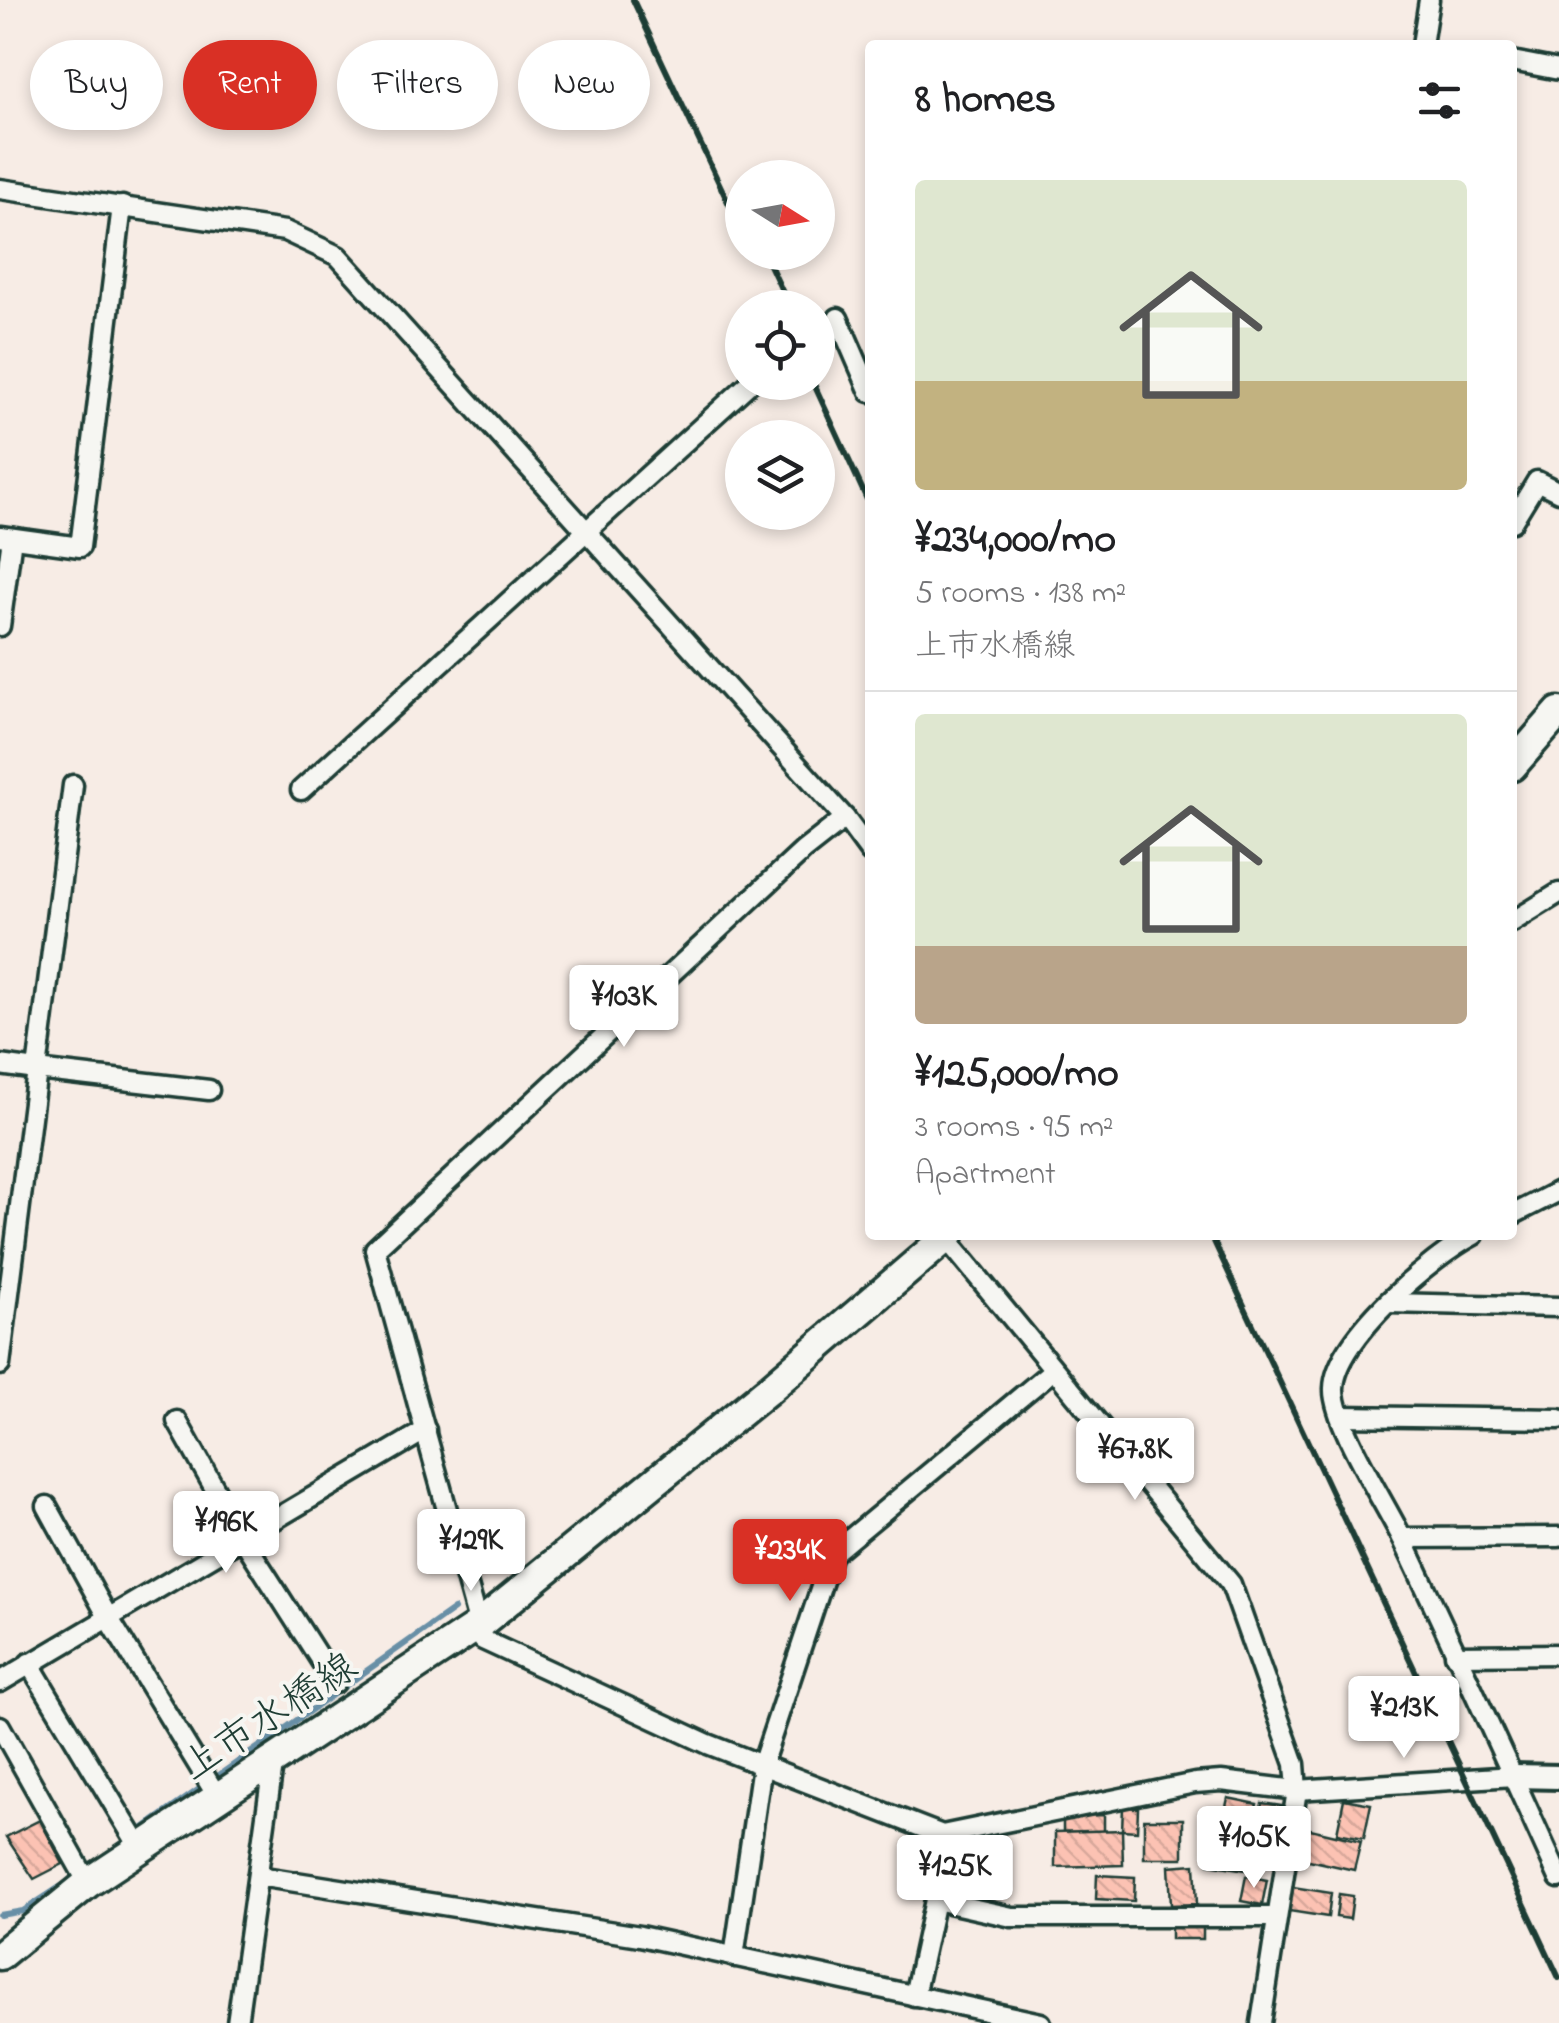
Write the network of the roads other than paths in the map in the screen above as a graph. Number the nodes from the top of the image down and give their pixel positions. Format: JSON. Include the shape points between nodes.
{"nodes":[{"id":1,"x":1429,"y":0,"type":"edge"},
{"id":2,"x":1423,"y":40,"type":"edge"},
{"id":3,"x":1517,"y":62,"type":"edge"},
{"id":4,"x":1559,"y":70,"type":"edge"},
{"id":5,"x":0,"y":189,"type":"edge"},
{"id":6,"x":122,"y":206,"type":"junction"},
{"id":7,"x":838,"y":318,"type":"dead end"},
{"id":8,"x":865,"y":380,"type":"edge"},
{"id":9,"x":731,"y":400,"type":"edge"},
{"id":10,"x":1559,"y":492,"type":"edge"},
{"id":11,"x":1517,"y":514,"type":"edge"},
{"id":12,"x":587,"y":532,"type":"junction"},
{"id":13,"x":6,"y":537,"type":"edge"},
{"id":14,"x":0,"y":626,"type":"edge"},
{"id":15,"x":1559,"y":712,"type":"edge"},
{"id":16,"x":1517,"y":760,"type":"edge"},
{"id":17,"x":73,"y":784,"type":"dead end"},
{"id":18,"x":301,"y":790,"type":"dead end"},
{"id":19,"x":845,"y":818,"type":"junction"},
{"id":20,"x":865,"y":845,"type":"edge"},
{"id":21,"x":1559,"y":893,"type":"edge"},
{"id":22,"x":1517,"y":919,"type":"edge"},
{"id":23,"x":0,"y":1065,"type":"edge"},
{"id":24,"x":38,"y":1070,"type":"junction"},
{"id":25,"x":209,"y":1090,"type":"dead end"},
{"id":26,"x":1559,"y":1191,"type":"edge"},
{"id":27,"x":1517,"y":1212,"type":"edge"},
{"id":28,"x":943,"y":1240,"type":"edge"},
{"id":29,"x":951,"y":1240,"type":"edge"},
{"id":30,"x":1460,"y":1240,"type":"edge"},
{"id":31,"x":1389,"y":1303,"type":"junction"},
{"id":32,"x":1559,"y":1307,"type":"edge"},
{"id":33,"x":0,"y":1364,"type":"edge"},
{"id":34,"x":1052,"y":1371,"type":"junction"},
{"id":35,"x":1340,"y":1416,"type":"junction"},
{"id":36,"x":1559,"y":1418,"type":"edge"},
{"id":37,"x":177,"y":1420,"type":"dead end"},
{"id":38,"x":426,"y":1430,"type":"junction"},
{"id":39,"x":47,"y":1506,"type":"dead end"},
{"id":40,"x":1559,"y":1537,"type":"edge"},
{"id":41,"x":1402,"y":1538,"type":"junction"},
{"id":42,"x":243,"y":1539,"type":"junction"},
{"id":43,"x":108,"y":1618,"type":"junction"},
{"id":44,"x":476,"y":1627,"type":"junction"},
{"id":45,"x":1559,"y":1654,"type":"edge"},
{"id":46,"x":1455,"y":1655,"type":"junction"},
{"id":47,"x":30,"y":1663,"type":"junction"},
{"id":48,"x":0,"y":1682,"type":"edge"},
{"id":49,"x":335,"y":1683,"type":"dead end"},
{"id":50,"x":0,"y":1726,"type":"edge"},
{"id":51,"x":274,"y":1757,"type":"junction"},
{"id":52,"x":762,"y":1765,"type":"junction"},
{"id":53,"x":1514,"y":1776,"type":"junction"},
{"id":54,"x":1559,"y":1777,"type":"edge"},
{"id":55,"x":1297,"y":1790,"type":"junction"},
{"id":56,"x":217,"y":1796,"type":"junction"},
{"id":57,"x":942,"y":1835,"type":"junction"},
{"id":58,"x":140,"y":1848,"type":"junction"},
{"id":59,"x":258,"y":1876,"type":"junction"},
{"id":60,"x":1559,"y":1878,"type":"edge"},
{"id":61,"x":88,"y":1883,"type":"junction"},
{"id":62,"x":935,"y":1900,"type":"junction"},
{"id":63,"x":1278,"y":1917,"type":"junction"},
{"id":64,"x":0,"y":1955,"type":"edge"},
{"id":65,"x":734,"y":1958,"type":"junction"},
{"id":66,"x":914,"y":1996,"type":"junction"},
{"id":67,"x":237,"y":2023,"type":"edge"},
{"id":68,"x":1042,"y":2023,"type":"edge"},
{"id":69,"x":1261,"y":2023,"type":"edge"}],
"edges":[{"from":1,"to":2,"type":"street"},
{"from":3,"to":4,"type":"street"},
{"from":5,"to":6,"type":"street"},
{"from":6,"to":12,"type":"street","via":[[285,230],[338,256]]},
{"from":6,"to":13,"type":"street","via":[[80,547]]},
{"from":7,"to":8,"type":"street"},
{"from":9,"to":12,"type":"street"},
{"from":10,"to":11,"type":"street","via":[[1537,481]]},
{"from":12,"to":18,"type":"street"},
{"from":12,"to":19,"type":"street"},
{"from":13,"to":14,"type":"street"},
{"from":15,"to":16,"type":"main road"},
{"from":17,"to":24,"type":"street"},
{"from":19,"to":20,"type":"street"},
{"from":19,"to":38,"type":"street","via":[[375,1249]]},
{"from":21,"to":22,"type":"street"},
{"from":23,"to":24,"type":"street"},
{"from":24,"to":25,"type":"street"},
{"from":24,"to":33,"type":"street"},
{"from":26,"to":27,"type":"street"},
{"from":28,"to":44,"type":"main road","name":"上市水橋線"},
{"from":29,"to":34,"type":"street"},
{"from":30,"to":31,"type":"street"},
{"from":31,"to":32,"type":"street"},
{"from":31,"to":35,"type":"street","via":[[1344,1357],[1334,1388]]},
{"from":34,"to":52,"type":"street","via":[[832,1554]]},
{"from":34,"to":55,"type":"street","via":[[1231,1584],[1295,1764]]},
{"from":35,"to":36,"type":"street"},
{"from":35,"to":41,"type":"street"},
{"from":37,"to":42,"type":"street"},
{"from":38,"to":42,"type":"street"},
{"from":38,"to":44,"type":"street"},
{"from":39,"to":43,"type":"street"},
{"from":40,"to":41,"type":"street"},
{"from":41,"to":46,"type":"street"},
{"from":42,"to":43,"type":"street"},
{"from":42,"to":49,"type":"street"},
{"from":43,"to":47,"type":"street"},
{"from":43,"to":56,"type":"street"},
{"from":44,"to":51,"type":"main road","name":"上市水橋線"},
{"from":44,"to":52,"type":"street","via":[[483,1640],[559,1678]]},
{"from":45,"to":46,"type":"street"},
{"from":46,"to":53,"type":"street"},
{"from":47,"to":48,"type":"street"},
{"from":47,"to":58,"type":"street"},
{"from":50,"to":61,"type":"street"},
{"from":51,"to":56,"type":"main road","name":"上市水橋線"},
{"from":51,"to":59,"type":"street"},
{"from":52,"to":57,"type":"street"},
{"from":52,"to":65,"type":"street"},
{"from":53,"to":54,"type":"street"},
{"from":53,"to":55,"type":"street"},
{"from":53,"to":60,"type":"street"},
{"from":55,"to":57,"type":"street","via":[[1196,1783]]},
{"from":55,"to":63,"type":"street"},
{"from":56,"to":58,"type":"main road","name":"上市水橋線"},
{"from":57,"to":62,"type":"street"},
{"from":58,"to":61,"type":"main road","name":"上市水橋線"},
{"from":59,"to":65,"type":"street","via":[[640,1936]]},
{"from":59,"to":67,"type":"street"},
{"from":61,"to":64,"type":"main road","name":"上市水橋線"},
{"from":62,"to":63,"type":"street","via":[[1012,1916]]},
{"from":62,"to":66,"type":"street"},
{"from":63,"to":69,"type":"street"},
{"from":65,"to":66,"type":"street"},
{"from":66,"to":68,"type":"street"}]}
